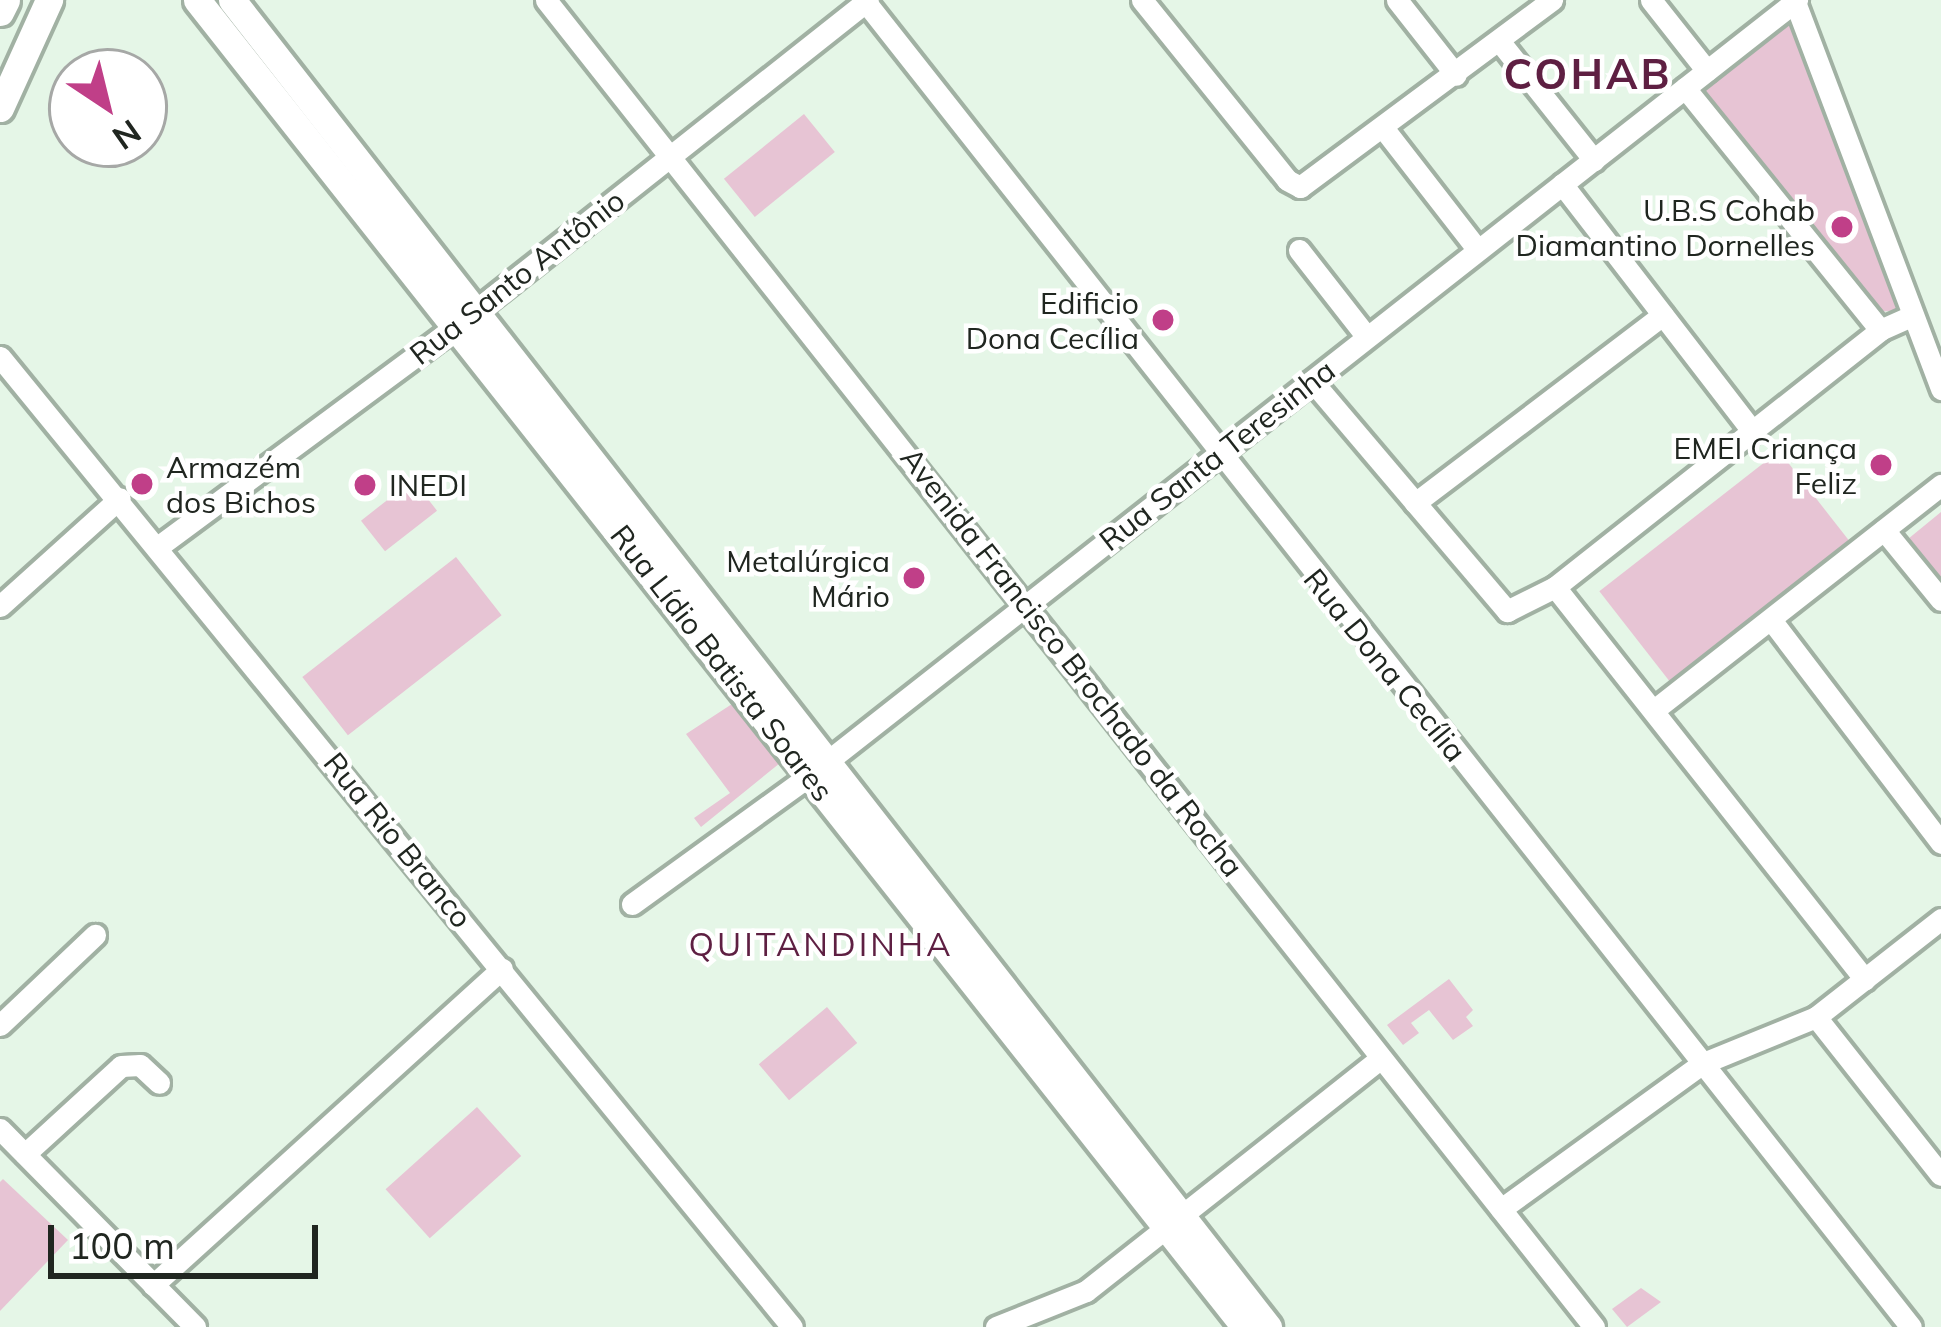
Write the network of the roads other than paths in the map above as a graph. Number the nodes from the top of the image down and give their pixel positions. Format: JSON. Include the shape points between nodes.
{"nodes":[{"id":1,"x":546,"y":0,"type":"edge"},
{"id":2,"x":1142,"y":0,"type":"edge"},
{"id":3,"x":1396,"y":0,"type":"edge"},
{"id":4,"x":1552,"y":0,"type":"edge"},
{"id":5,"x":1652,"y":0,"type":"edge"},
{"id":6,"x":866,"y":1,"type":"edge"},
{"id":7,"x":1796,"y":1,"type":"edge"},
{"id":8,"x":2,"y":4,"type":"edge"},
{"id":9,"x":220,"y":6,"type":"edge"},
{"id":10,"x":46,"y":8,"type":"edge"},
{"id":11,"x":1500,"y":42,"type":"junction"},
{"id":12,"x":1707,"y":71,"type":"junction"},
{"id":13,"x":1456,"y":75,"type":"junction"},
{"id":14,"x":1685,"y":88,"type":"junction"},
{"id":15,"x":0,"y":108,"type":"edge"},
{"id":16,"x":1384,"y":129,"type":"junction"},
{"id":17,"x":672,"y":155,"type":"junction"},
{"id":18,"x":1594,"y":160,"type":"junction"},
{"id":19,"x":1562,"y":184,"type":"junction"},
{"id":20,"x":1299,"y":250,"type":"dead end"},
{"id":21,"x":1478,"y":250,"type":"junction"},
{"id":22,"x":1663,"y":315,"type":"junction"},
{"id":23,"x":1912,"y":316,"type":"junction"},
{"id":24,"x":464,"y":319,"type":"junction"},
{"id":25,"x":1880,"y":330,"type":"junction"},
{"id":26,"x":1367,"y":338,"type":"junction"},
{"id":27,"x":0,"y":357,"type":"edge"},
{"id":28,"x":1312,"y":381,"type":"junction"},
{"id":29,"x":1940,"y":384,"type":"edge"},
{"id":30,"x":1753,"y":432,"type":"junction"},
{"id":31,"x":1217,"y":455,"type":"junction"},
{"id":32,"x":1941,"y":485,"type":"edge"},
{"id":33,"x":120,"y":498,"type":"junction"},
{"id":34,"x":1415,"y":503,"type":"junction"},
{"id":35,"x":1884,"y":530,"type":"junction"},
{"id":36,"x":159,"y":546,"type":"junction"},
{"id":37,"x":1555,"y":587,"type":"junction"},
{"id":38,"x":1941,"y":600,"type":"edge"},
{"id":39,"x":1027,"y":603,"type":"junction"},
{"id":40,"x":0,"y":606,"type":"edge"},
{"id":41,"x":1772,"y":621,"type":"junction"},
{"id":42,"x":1654,"y":710,"type":"junction"},
{"id":43,"x":819,"y":767,"type":"junction"},
{"id":44,"x":1941,"y":843,"type":"edge"},
{"id":45,"x":632,"y":904,"type":"dead end"},
{"id":46,"x":1938,"y":927,"type":"edge"},
{"id":47,"x":95,"y":935,"type":"dead end"},
{"id":48,"x":502,"y":968,"type":"junction"},
{"id":49,"x":1864,"y":979,"type":"junction"},
{"id":50,"x":1816,"y":1017,"type":"junction"},
{"id":51,"x":0,"y":1025,"type":"edge"},
{"id":52,"x":1380,"y":1059,"type":"junction"},
{"id":53,"x":1702,"y":1064,"type":"junction"},
{"id":54,"x":159,"y":1083,"type":"dead end"},
{"id":55,"x":0,"y":1129,"type":"edge"},
{"id":56,"x":25,"y":1154,"type":"junction"},
{"id":57,"x":1941,"y":1175,"type":"edge"},
{"id":58,"x":1501,"y":1209,"type":"junction"},
{"id":59,"x":1174,"y":1221,"type":"junction"},
{"id":60,"x":153,"y":1285,"type":"junction"},
{"id":61,"x":195,"y":1327,"type":"edge"},
{"id":62,"x":792,"y":1327,"type":"edge"},
{"id":63,"x":996,"y":1327,"type":"edge"},
{"id":64,"x":1245,"y":1327,"type":"edge"},
{"id":65,"x":1268,"y":1327,"type":"edge"},
{"id":66,"x":1594,"y":1327,"type":"edge"},
{"id":67,"x":1911,"y":1327,"type":"edge"}],
"edges":[{"from":1,"to":17,"type":"street","name":"Avenida Francisco Brochado da Rocha"},
{"from":2,"to":16,"type":"street","via":[[1300,187]]},
{"from":3,"to":13,"type":"street"},
{"from":4,"to":11,"type":"street"},
{"from":5,"to":12,"type":"street"},
{"from":6,"to":17,"type":"street","name":"Rua Santo Antônio"},
{"from":6,"to":31,"type":"street","name":"Rua Dona Cecília"},
{"from":7,"to":12,"type":"street","name":"Rua Santa Teresinha"},
{"from":7,"to":23,"type":"street"},
{"from":8,"to":10,"type":"street"},
{"from":9,"to":24,"type":"main road","name":"Rua Lídio Batista Soares"},
{"from":10,"to":15,"type":"main road"},
{"from":11,"to":13,"type":"street"},
{"from":11,"to":18,"type":"street"},
{"from":12,"to":14,"type":"street","name":"Rua Santa Teresinha"},
{"from":13,"to":16,"type":"street"},
{"from":14,"to":18,"type":"street","name":"Rua Santa Teresinha"},
{"from":14,"to":25,"type":"street"},
{"from":16,"to":21,"type":"street"},
{"from":17,"to":24,"type":"street","name":"Rua Santo Antônio"},
{"from":17,"to":39,"type":"street","name":"Avenida Francisco Brochado da Rocha"},
{"from":18,"to":19,"type":"street","name":"Rua Santa Teresinha"},
{"from":19,"to":21,"type":"street","name":"Rua Santa Teresinha"},
{"from":19,"to":22,"type":"street"},
{"from":20,"to":26,"type":"street"},
{"from":21,"to":26,"type":"street","name":"Rua Santa Teresinha"},
{"from":22,"to":30,"type":"street"},
{"from":22,"to":34,"type":"street"},
{"from":23,"to":25,"type":"street"},
{"from":23,"to":29,"type":"street"},
{"from":24,"to":36,"type":"street","name":"Rua Santo Antônio"},
{"from":24,"to":43,"type":"main road","name":"Rua Lídio Batista Soares"},
{"from":25,"to":30,"type":"street"},
{"from":26,"to":28,"type":"street","name":"Rua Santa Teresinha"},
{"from":27,"to":33,"type":"street","name":"Rua Rio Branco"},
{"from":28,"to":31,"type":"street","name":"Rua Santa Teresinha"},
{"from":28,"to":34,"type":"street"},
{"from":30,"to":37,"type":"street"},
{"from":31,"to":39,"type":"street","name":"Rua Santa Teresinha"},
{"from":31,"to":53,"type":"street","name":"Rua Dona Cecília"},
{"from":32,"to":35,"type":"street"},
{"from":33,"to":36,"type":"street","name":"Rua Rio Branco"},
{"from":33,"to":40,"type":"street"},
{"from":34,"to":37,"type":"street","via":[[1507,611]]},
{"from":35,"to":38,"type":"street"},
{"from":35,"to":41,"type":"street"},
{"from":36,"to":48,"type":"street","name":"Rua Rio Branco"},
{"from":37,"to":42,"type":"street"},
{"from":39,"to":43,"type":"street","name":"Rua Santa Teresinha"},
{"from":39,"to":52,"type":"street","name":"Avenida Francisco Brochado da Rocha"},
{"from":41,"to":42,"type":"street"},
{"from":41,"to":44,"type":"street"},
{"from":42,"to":49,"type":"street"},
{"from":43,"to":45,"type":"street","name":"Rua Santa Teresinha"},
{"from":43,"to":59,"type":"main road","name":"Rua Lídio Batista Soares"},
{"from":46,"to":49,"type":"street"},
{"from":47,"to":51,"type":"street"},
{"from":48,"to":60,"type":"street"},
{"from":48,"to":62,"type":"street","name":"Rua Rio Branco"},
{"from":49,"to":50,"type":"street"},
{"from":50,"to":53,"type":"street"},
{"from":50,"to":57,"type":"street"},
{"from":52,"to":58,"type":"street","name":"Avenida Francisco Brochado da Rocha"},
{"from":52,"to":59,"type":"street"},
{"from":53,"to":58,"type":"street"},
{"from":53,"to":67,"type":"street","name":"Rua Dona Cecília"},
{"from":54,"to":56,"type":"street","via":[[140,1065],[121,1066]]},
{"from":55,"to":56,"type":"street"},
{"from":56,"to":60,"type":"street"},
{"from":58,"to":66,"type":"street","name":"Avenida Francisco Brochado da Rocha"},
{"from":59,"to":63,"type":"street","via":[[1086,1292]]},
{"from":59,"to":64,"type":"main road","name":"Rua Lídio Batista Soares"},
{"from":59,"to":65,"type":"main road","name":"Rua Lídio Batista Soares"},
{"from":60,"to":61,"type":"street"}]}
